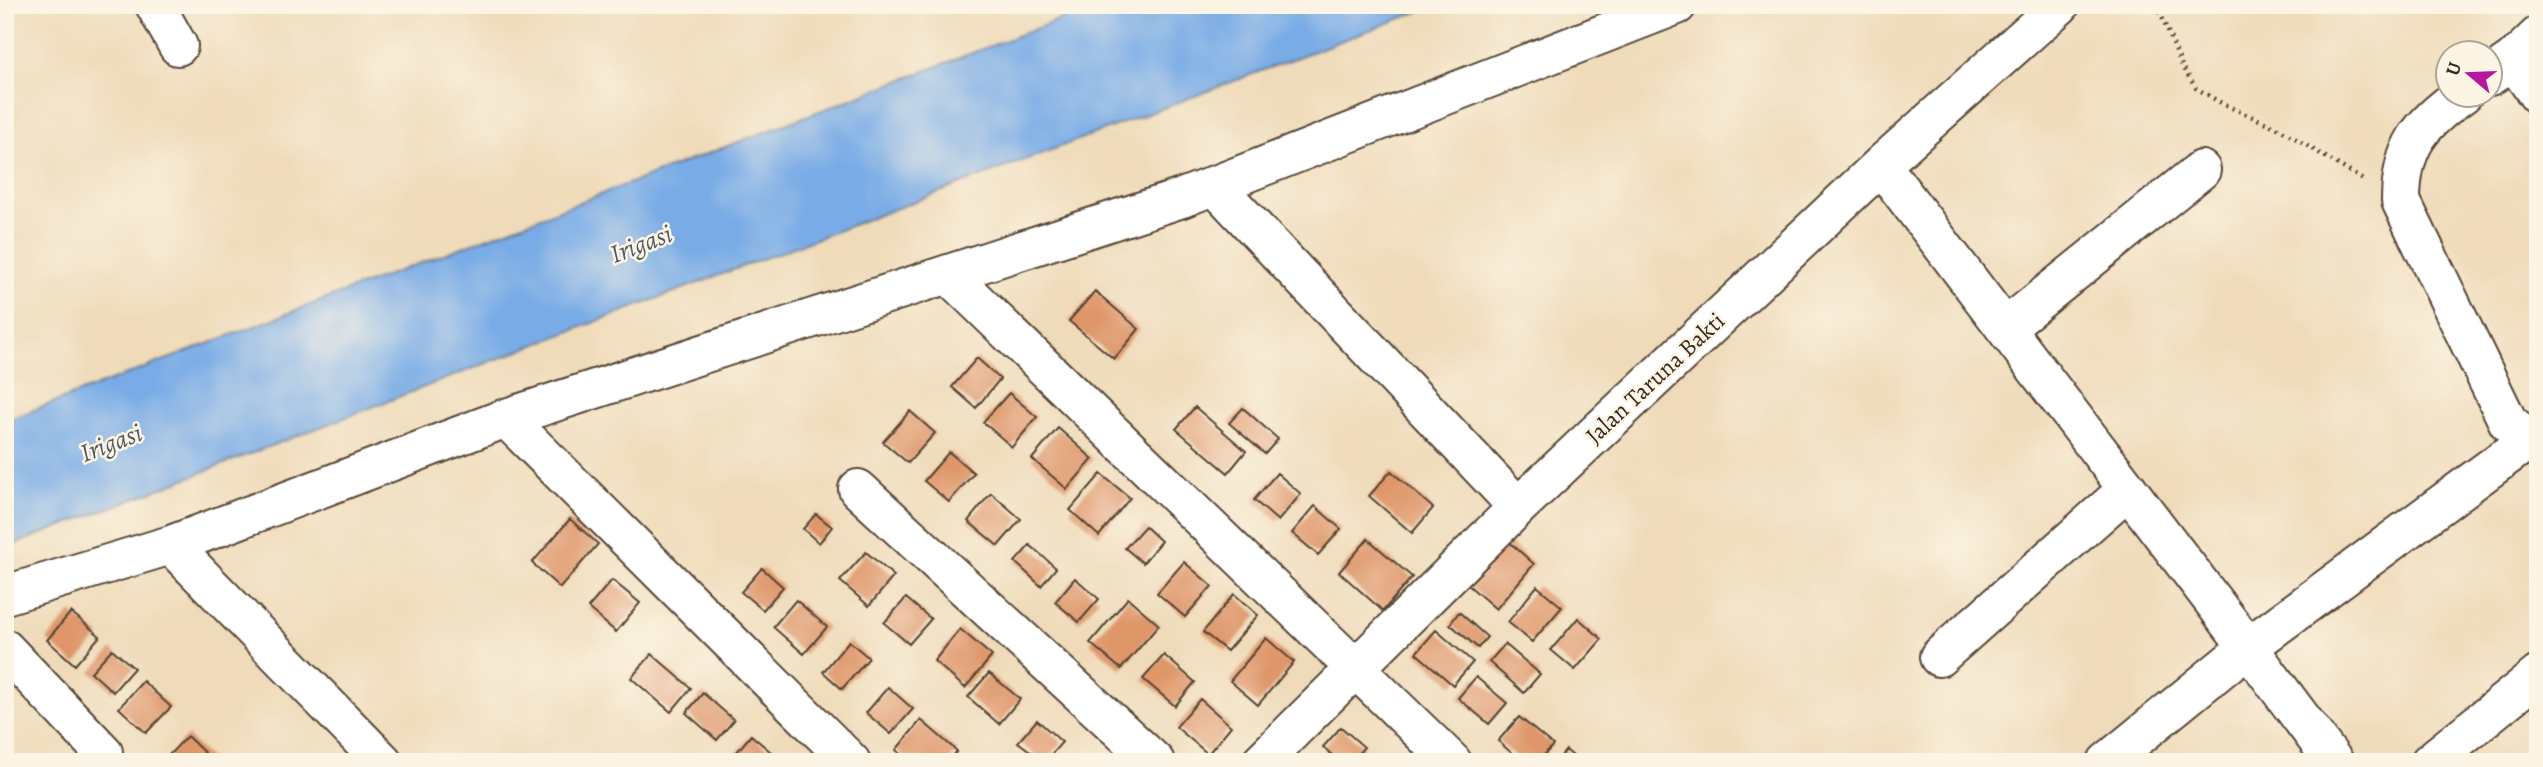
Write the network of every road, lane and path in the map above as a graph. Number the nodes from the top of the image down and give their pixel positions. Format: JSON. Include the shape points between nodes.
{"nodes":[{"id":1,"x":155,"y":5,"type":"edge"},
{"id":2,"x":1677,"y":5,"type":"edge"},
{"id":3,"x":2060,"y":5,"type":"edge"},
{"id":4,"x":2157,"y":5,"type":"edge"},
{"id":5,"x":178,"y":46,"type":"dead end"},
{"id":6,"x":2514,"y":57,"type":"edge"},
{"id":7,"x":2538,"y":94,"type":"edge"},
{"id":8,"x":2444,"y":108,"type":"edge"},
{"id":9,"x":1881,"y":165,"type":"junction"},
{"id":10,"x":2201,"y":170,"type":"dead end"},
{"id":11,"x":1214,"y":186,"type":"junction"},
{"id":12,"x":2401,"y":201,"type":"junction"},
{"id":13,"x":948,"y":274,"type":"junction"},
{"id":14,"x":2005,"y":328,"type":"junction"},
{"id":15,"x":506,"y":418,"type":"junction"},
{"id":16,"x":2536,"y":434,"type":"edge"},
{"id":17,"x":858,"y":489,"type":"dead end"},
{"id":18,"x":2128,"y":489,"type":"junction"},
{"id":19,"x":1518,"y":507,"type":"junction"},
{"id":20,"x":172,"y":545,"type":"junction"},
{"id":21,"x":5,"y":595,"type":"edge"},
{"id":22,"x":2248,"y":647,"type":"junction"},
{"id":23,"x":5,"y":649,"type":"edge"},
{"id":24,"x":1939,"y":657,"type":"dead end"},
{"id":25,"x":1357,"y":668,"type":"junction"},
{"id":26,"x":2538,"y":675,"type":"edge"},
{"id":27,"x":103,"y":759,"type":"edge"},
{"id":28,"x":383,"y":762,"type":"edge"},
{"id":29,"x":852,"y":762,"type":"edge"},
{"id":30,"x":1155,"y":762,"type":"edge"},
{"id":31,"x":1261,"y":762,"type":"edge"},
{"id":32,"x":1451,"y":762,"type":"edge"},
{"id":33,"x":2107,"y":762,"type":"edge"},
{"id":34,"x":2334,"y":762,"type":"edge"},
{"id":35,"x":2430,"y":762,"type":"edge"}],
"edges":[{"from":1,"to":5,"type":"street"},
{"from":2,"to":11,"type":"street"},
{"from":3,"to":9,"type":"street","name":"Jalan Taruna Bakti"},
{"from":4,"to":12,"type":"path","via":[[2196,88],[2280,129]]},
{"from":6,"to":7,"type":"street"},
{"from":8,"to":12,"type":"street","via":[[2408,148]]},
{"from":9,"to":14,"type":"street"},
{"from":9,"to":19,"type":"street","name":"Jalan Taruna Bakti"},
{"from":10,"to":14,"type":"street"},
{"from":11,"to":13,"type":"street"},
{"from":11,"to":19,"type":"street"},
{"from":12,"to":16,"type":"street","via":[[2508,422],[2519,431]]},
{"from":13,"to":15,"type":"street"},
{"from":13,"to":25,"type":"street"},
{"from":14,"to":18,"type":"street"},
{"from":15,"to":20,"type":"street"},
{"from":15,"to":29,"type":"street"},
{"from":16,"to":22,"type":"street"},
{"from":17,"to":30,"type":"street"},
{"from":18,"to":22,"type":"street"},
{"from":18,"to":24,"type":"street"},
{"from":19,"to":25,"type":"street","name":"Jalan Taruna Bakti"},
{"from":20,"to":21,"type":"street"},
{"from":20,"to":28,"type":"street"},
{"from":22,"to":33,"type":"street"},
{"from":22,"to":34,"type":"street"},
{"from":23,"to":27,"type":"street"},
{"from":25,"to":31,"type":"street","name":"Jalan Taruna Bakti"},
{"from":25,"to":32,"type":"street"},
{"from":26,"to":35,"type":"street"}]}
